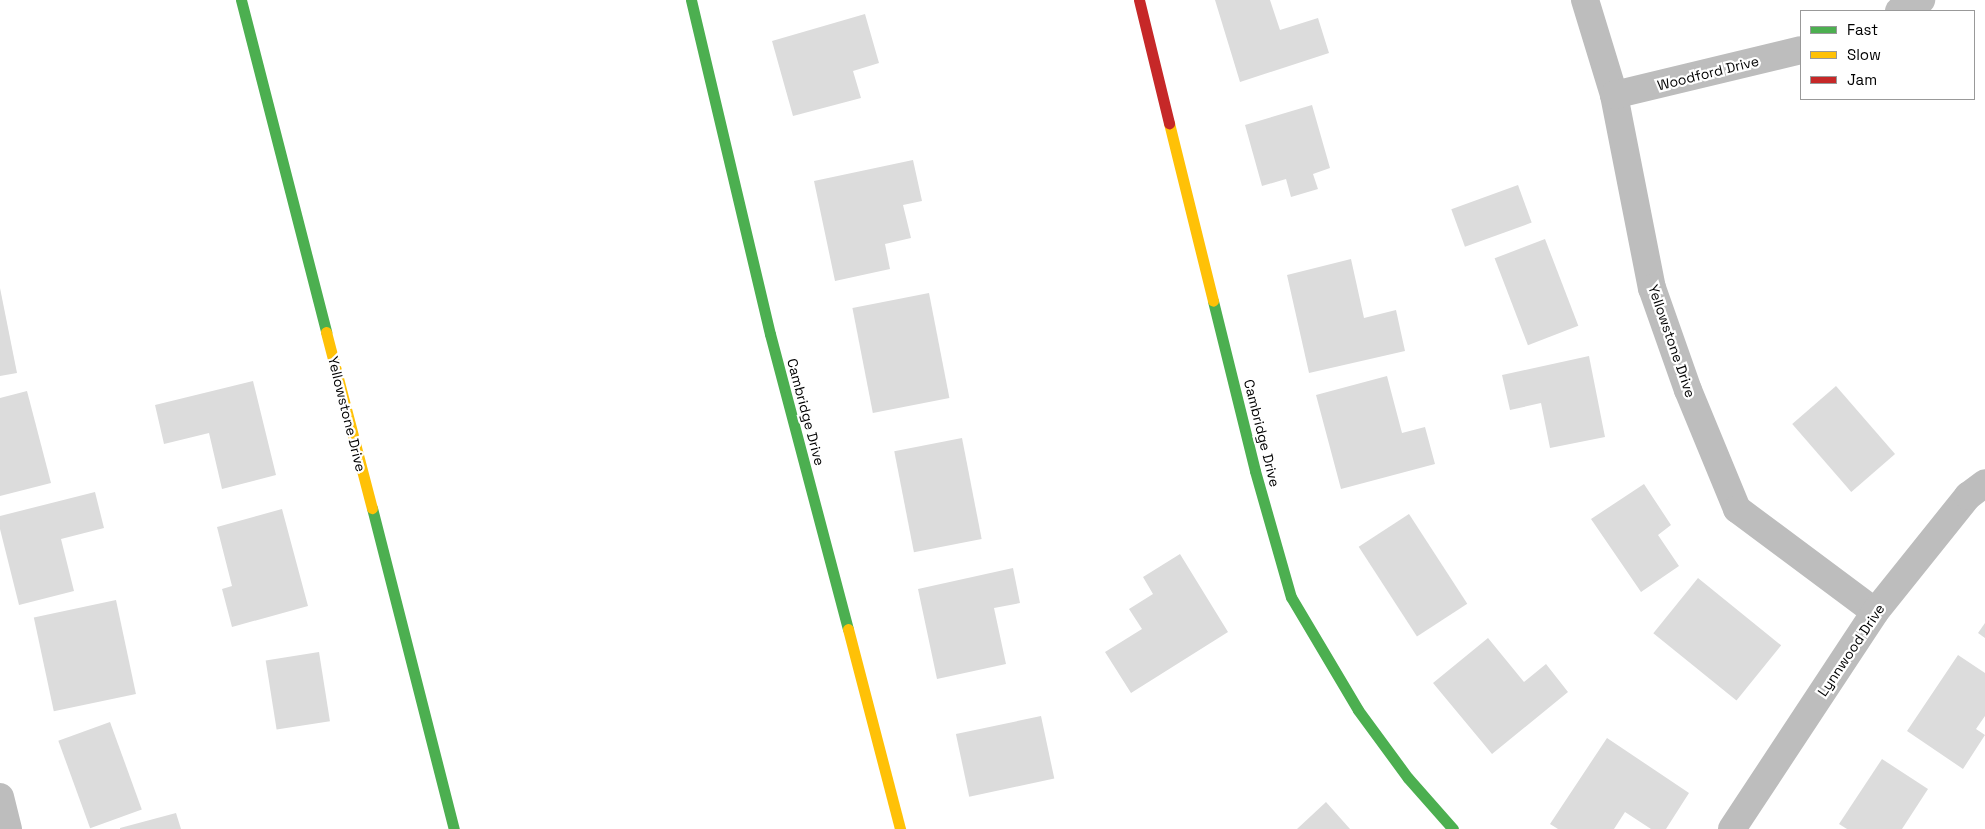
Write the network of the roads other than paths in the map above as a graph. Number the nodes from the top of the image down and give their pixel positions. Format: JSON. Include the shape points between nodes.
{"nodes":[{"id":1,"x":241,"y":0,"type":"edge"},
{"id":2,"x":691,"y":0,"type":"edge"},
{"id":3,"x":1139,"y":0,"type":"edge"},
{"id":4,"x":1585,"y":0,"type":"edge"},
{"id":5,"x":1921,"y":0,"type":"edge"},
{"id":6,"x":1901,"y":10,"type":"edge"},
{"id":7,"x":1800,"y":50,"type":"edge"},
{"id":8,"x":1614,"y":96,"type":"junction"},
{"id":9,"x":1985,"y":483,"type":"edge"},
{"id":10,"x":1875,"y":612,"type":"junction"},
{"id":11,"x":0,"y":797,"type":"edge"},
{"id":12,"x":8,"y":829,"type":"edge"},
{"id":13,"x":454,"y":829,"type":"edge"},
{"id":14,"x":900,"y":829,"type":"edge"},
{"id":15,"x":1453,"y":829,"type":"edge"},
{"id":16,"x":1732,"y":829,"type":"edge"}],
"edges":[{"from":1,"to":13,"type":"street","name":"Yellowstone Drive"},
{"from":2,"to":14,"type":"street","name":"Cambridge Drive","via":[[770,334]]},
{"from":3,"to":15,"type":"street","name":"Cambridge Drive","via":[[1255,471],[1291,597],[1358,710],[1408,778]]},
{"from":4,"to":8,"type":"street","name":"Yellowstone Drive"},
{"from":5,"to":6,"type":"street"},
{"from":7,"to":8,"type":"street","name":"Woodford Drive"},
{"from":8,"to":10,"type":"street","name":"Yellowstone Drive","via":[[1652,288],[1688,390],[1737,509]]},
{"from":9,"to":10,"type":"street","name":"Lynnwood Drive","via":[[1968,496]]},
{"from":10,"to":16,"type":"street","name":"Lynnwood Drive"},
{"from":11,"to":12,"type":"street"}]}
